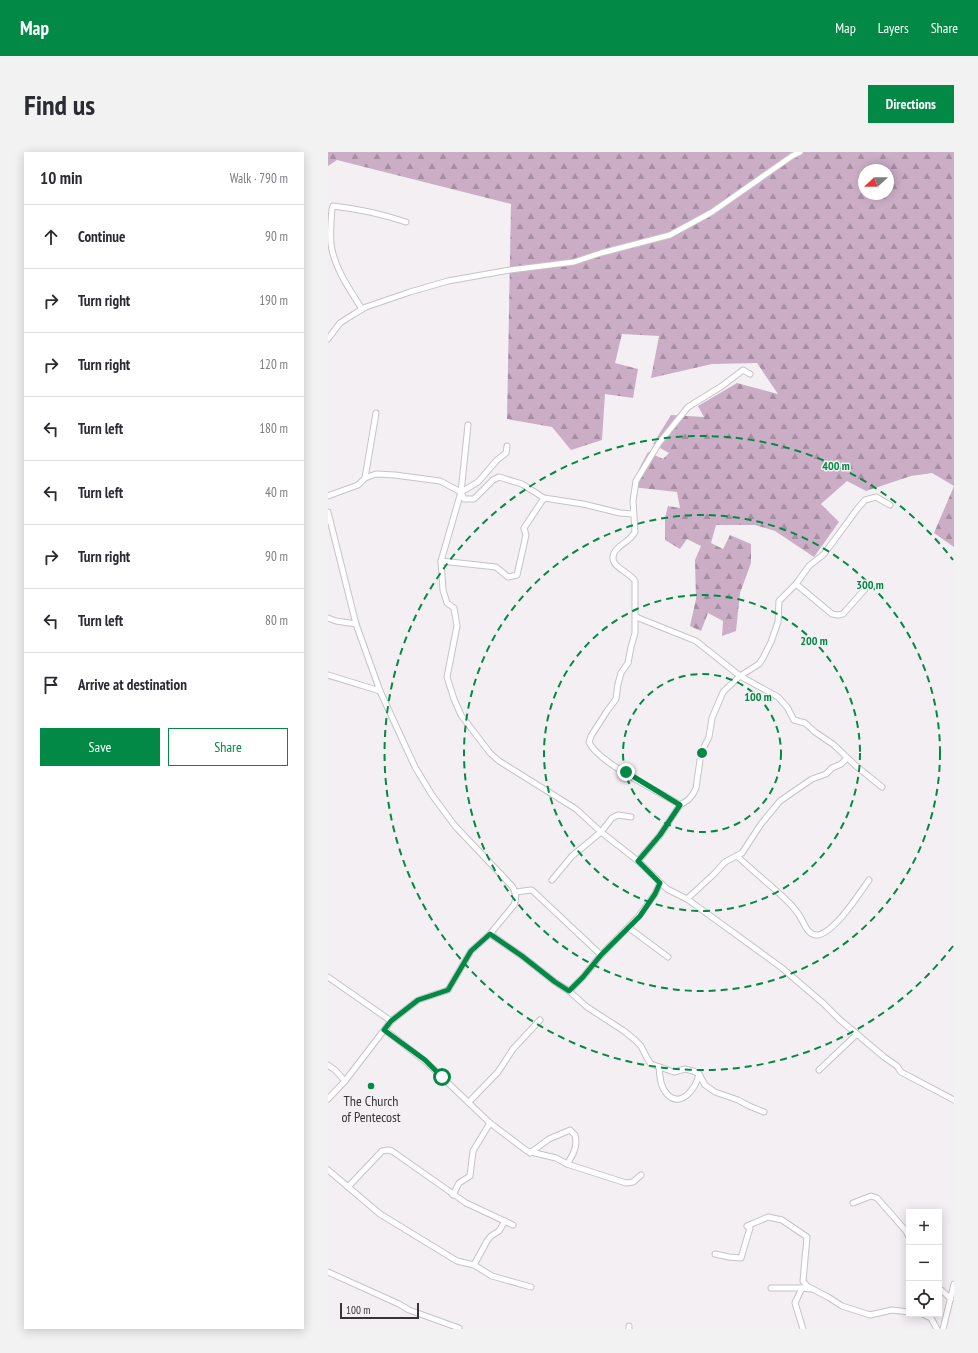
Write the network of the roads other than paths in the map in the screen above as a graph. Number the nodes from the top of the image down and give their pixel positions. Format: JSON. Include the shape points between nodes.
{"nodes":[{"id":1,"x":800,"y":152,"type":"edge"},
{"id":2,"x":406,"y":222,"type":"dead end"},
{"id":3,"x":362,"y":309,"type":"junction"},
{"id":4,"x":328,"y":339,"type":"edge"},
{"id":5,"x":750,"y":374,"type":"dead end"},
{"id":6,"x":376,"y":413,"type":"dead end"},
{"id":7,"x":468,"y":425,"type":"dead end"},
{"id":8,"x":507,"y":446,"type":"dead end"},
{"id":9,"x":364,"y":478,"type":"junction"},
{"id":10,"x":461,"y":492,"type":"junction"},
{"id":11,"x":328,"y":496,"type":"edge"},
{"id":12,"x":544,"y":498,"type":"junction"},
{"id":13,"x":890,"y":505,"type":"dead end"},
{"id":14,"x":328,"y":512,"type":"edge"},
{"id":15,"x":633,"y":514,"type":"junction"},
{"id":16,"x":441,"y":561,"type":"junction"},
{"id":17,"x":796,"y":584,"type":"junction"},
{"id":18,"x":865,"y":589,"type":"dead end"},
{"id":19,"x":328,"y":618,"type":"edge"},
{"id":20,"x":636,"y":618,"type":"junction"},
{"id":21,"x":356,"y":624,"type":"junction"},
{"id":22,"x":331,"y":676,"type":"edge"},
{"id":23,"x":740,"y":676,"type":"junction"},
{"id":24,"x":328,"y":682,"type":"edge"},
{"id":25,"x":380,"y":692,"type":"junction"},
{"id":26,"x":847,"y":758,"type":"junction"},
{"id":27,"x":882,"y":787,"type":"dead end"},
{"id":28,"x":680,"y":805,"type":"junction"},
{"id":29,"x":631,"y":817,"type":"dead end"},
{"id":30,"x":601,"y":832,"type":"junction"},
{"id":31,"x":737,"y":856,"type":"junction"},
{"id":32,"x":638,"y":861,"type":"junction"},
{"id":33,"x":552,"y":880,"type":"dead end"},
{"id":34,"x":869,"y":880,"type":"dead end"},
{"id":35,"x":660,"y":883,"type":"junction"},
{"id":36,"x":516,"y":892,"type":"junction"},
{"id":37,"x":687,"y":899,"type":"junction"},
{"id":38,"x":629,"y":928,"type":"junction"},
{"id":39,"x":490,"y":934,"type":"junction"},
{"id":40,"x":601,"y":955,"type":"junction"},
{"id":41,"x":668,"y":957,"type":"dead end"},
{"id":42,"x":328,"y":977,"type":"edge"},
{"id":43,"x":569,"y":991,"type":"junction"},
{"id":44,"x":540,"y":1020,"type":"dead end"},
{"id":45,"x":391,"y":1021,"type":"junction"},
{"id":46,"x":384,"y":1030,"type":"junction"},
{"id":47,"x":857,"y":1034,"type":"junction"},
{"id":48,"x":328,"y":1065,"type":"edge"},
{"id":49,"x":659,"y":1067,"type":"junction"},
{"id":50,"x":819,"y":1070,"type":"dead end"},
{"id":51,"x":699,"y":1074,"type":"junction"},
{"id":52,"x":345,"y":1081,"type":"junction"},
{"id":53,"x":328,"y":1099,"type":"edge"},
{"id":54,"x":954,"y":1100,"type":"edge"},
{"id":55,"x":469,"y":1102,"type":"junction"},
{"id":56,"x":764,"y":1112,"type":"dead end"},
{"id":57,"x":490,"y":1123,"type":"junction"},
{"id":58,"x":530,"y":1153,"type":"junction"},
{"id":59,"x":567,"y":1164,"type":"junction"},
{"id":60,"x":328,"y":1170,"type":"edge"},
{"id":61,"x":641,"y":1175,"type":"dead end"},
{"id":62,"x":348,"y":1187,"type":"junction"},
{"id":63,"x":453,"y":1195,"type":"junction"},
{"id":64,"x":854,"y":1203,"type":"dead end"},
{"id":65,"x":505,"y":1221,"type":"junction"},
{"id":66,"x":513,"y":1225,"type":"dead end"},
{"id":67,"x":906,"y":1230,"type":"edge"},
{"id":68,"x":716,"y":1254,"type":"dead end"},
{"id":69,"x":474,"y":1265,"type":"junction"},
{"id":70,"x":328,"y":1272,"type":"edge"},
{"id":71,"x":954,"y":1284,"type":"edge"},
{"id":72,"x":532,"y":1287,"type":"dead end"},
{"id":73,"x":771,"y":1288,"type":"dead end"},
{"id":74,"x":802,"y":1288,"type":"junction"},
{"id":75,"x":815,"y":1290,"type":"junction"},
{"id":76,"x":942,"y":1291,"type":"edge"},
{"id":77,"x":951,"y":1299,"type":"junction"},
{"id":78,"x":906,"y":1312,"type":"edge"},
{"id":79,"x":929,"y":1317,"type":"edge"},
{"id":80,"x":459,"y":1328,"type":"dead end"},
{"id":81,"x":803,"y":1329,"type":"edge"},
{"id":82,"x":937,"y":1329,"type":"edge"},
{"id":83,"x":943,"y":1329,"type":"edge"}],
"edges":[{"from":1,"to":3,"type":"street","via":[[712,212],[670,235],[574,262],[448,281]]},
{"from":2,"to":3,"type":"street","via":[[377,213],[333,206],[331,244],[346,283]]},
{"from":3,"to":4,"type":"street","via":[[340,323]]},
{"from":5,"to":15,"type":"street","via":[[743,370],[688,407],[659,443],[636,481]]},
{"from":6,"to":9,"type":"street"},
{"from":7,"to":10,"type":"street"},
{"from":8,"to":10,"type":"street","via":[[506,453],[496,460],[478,482]]},
{"from":9,"to":10,"type":"street","via":[[376,474],[440,481]]},
{"from":9,"to":11,"type":"street","via":[[358,484]]},
{"from":10,"to":12,"type":"street","via":[[464,499],[474,499],[499,477],[522,484]]},
{"from":10,"to":16,"type":"street"},
{"from":12,"to":15,"type":"street"},
{"from":12,"to":16,"type":"street","via":[[524,528],[526,535],[517,574],[508,577],[496,567]]},
{"from":13,"to":17,"type":"street","via":[[876,497],[865,500],[824,554],[809,566]]},
{"from":14,"to":21,"type":"street"},
{"from":15,"to":20,"type":"street","via":[[635,532],[628,542],[619,546],[613,559],[616,565],[635,581]]},
{"from":16,"to":30,"type":"street","via":[[443,590],[448,603],[454,608],[457,626],[447,677],[462,715],[490,752],[509,767],[576,809]]},
{"from":17,"to":18,"type":"street","via":[[832,614],[838,615],[843,614]]},
{"from":17,"to":23,"type":"street","via":[[779,601],[778,622],[772,642],[763,658],[759,664]]},
{"from":19,"to":21,"type":"street"},
{"from":20,"to":23,"type":"street","via":[[696,641]]},
{"from":20,"to":28,"type":"street","via":[[636,633],[628,663],[621,673],[616,699],[589,742],[595,752],[609,763]]},
{"from":21,"to":25,"type":"street"},
{"from":22,"to":24,"type":"street"},
{"from":22,"to":25,"type":"street"},
{"from":23,"to":26,"type":"street","via":[[778,696],[794,720],[805,723]]},
{"from":23,"to":28,"type":"street","via":[[723,692],[712,718],[709,737],[700,760],[696,788],[688,800]]},
{"from":25,"to":36,"type":"street","via":[[415,767],[432,795],[455,826]]},
{"from":26,"to":27,"type":"street"},
{"from":26,"to":31,"type":"street","via":[[826,774],[812,779],[780,801],[742,853]]},
{"from":28,"to":32,"type":"street"},
{"from":29,"to":30,"type":"street","via":[[615,816]]},
{"from":30,"to":32,"type":"street"},
{"from":30,"to":33,"type":"street","via":[[572,856]]},
{"from":31,"to":34,"type":"street","via":[[799,913],[812,934],[818,935],[830,929]]},
{"from":31,"to":37,"type":"street","via":[[724,862]]},
{"from":32,"to":35,"type":"street"},
{"from":35,"to":37,"type":"street"},
{"from":35,"to":38,"type":"street","via":[[640,916]]},
{"from":36,"to":39,"type":"street","via":[[514,905]]},
{"from":36,"to":40,"type":"street","via":[[533,891]]},
{"from":37,"to":47,"type":"street","via":[[782,968]]},
{"from":38,"to":40,"type":"street"},
{"from":38,"to":41,"type":"street"},
{"from":39,"to":43,"type":"street"},
{"from":39,"to":45,"type":"street","via":[[471,951],[448,990],[418,1000]]},
{"from":40,"to":43,"type":"street"},
{"from":42,"to":45,"type":"street"},
{"from":43,"to":49,"type":"street","via":[[587,1007],[635,1040],[651,1064]]},
{"from":44,"to":55,"type":"street","via":[[513,1049],[498,1072]]},
{"from":45,"to":46,"type":"street"},
{"from":46,"to":52,"type":"street"},
{"from":46,"to":55,"type":"street","via":[[425,1060]]},
{"from":47,"to":50,"type":"street"},
{"from":47,"to":54,"type":"street","via":[[901,1072]]},
{"from":48,"to":52,"type":"street"},
{"from":49,"to":51,"type":"street","via":[[674,1072],[685,1069]]},
{"from":49,"to":51,"type":"street","via":[[661,1084],[668,1095],[677,1099],[690,1093]]},
{"from":51,"to":56,"type":"street","via":[[705,1085],[715,1092]]},
{"from":52,"to":53,"type":"street"},
{"from":55,"to":57,"type":"street"},
{"from":57,"to":58,"type":"street"},
{"from":57,"to":63,"type":"street","via":[[473,1151],[470,1176],[459,1183]]},
{"from":58,"to":59,"type":"street","via":[[552,1157]]},
{"from":58,"to":59,"type":"street","via":[[549,1139],[570,1130],[577,1142]]},
{"from":59,"to":61,"type":"street","via":[[626,1183],[633,1182]]},
{"from":60,"to":62,"type":"street"},
{"from":62,"to":63,"type":"street","via":[[382,1151],[388,1150]]},
{"from":62,"to":69,"type":"street","via":[[392,1222],[457,1261]]},
{"from":63,"to":65,"type":"street"},
{"from":64,"to":67,"type":"street","via":[[871,1196],[877,1198]]},
{"from":65,"to":66,"type":"street"},
{"from":65,"to":69,"type":"street","via":[[499,1231],[487,1241]]},
{"from":68,"to":75,"type":"street","via":[[741,1258],[750,1228],[747,1226],[768,1217],[782,1220],[807,1237],[803,1281]]},
{"from":69,"to":72,"type":"street","via":[[492,1276]]},
{"from":70,"to":80,"type":"street","via":[[409,1310]]},
{"from":71,"to":77,"type":"street"},
{"from":73,"to":74,"type":"street"},
{"from":74,"to":75,"type":"street"},
{"from":74,"to":81,"type":"street","via":[[795,1303]]},
{"from":75,"to":78,"type":"street","via":[[842,1306],[870,1315],[892,1310]]},
{"from":76,"to":77,"type":"street"},
{"from":77,"to":83,"type":"street"},
{"from":79,"to":82,"type":"street"}]}
